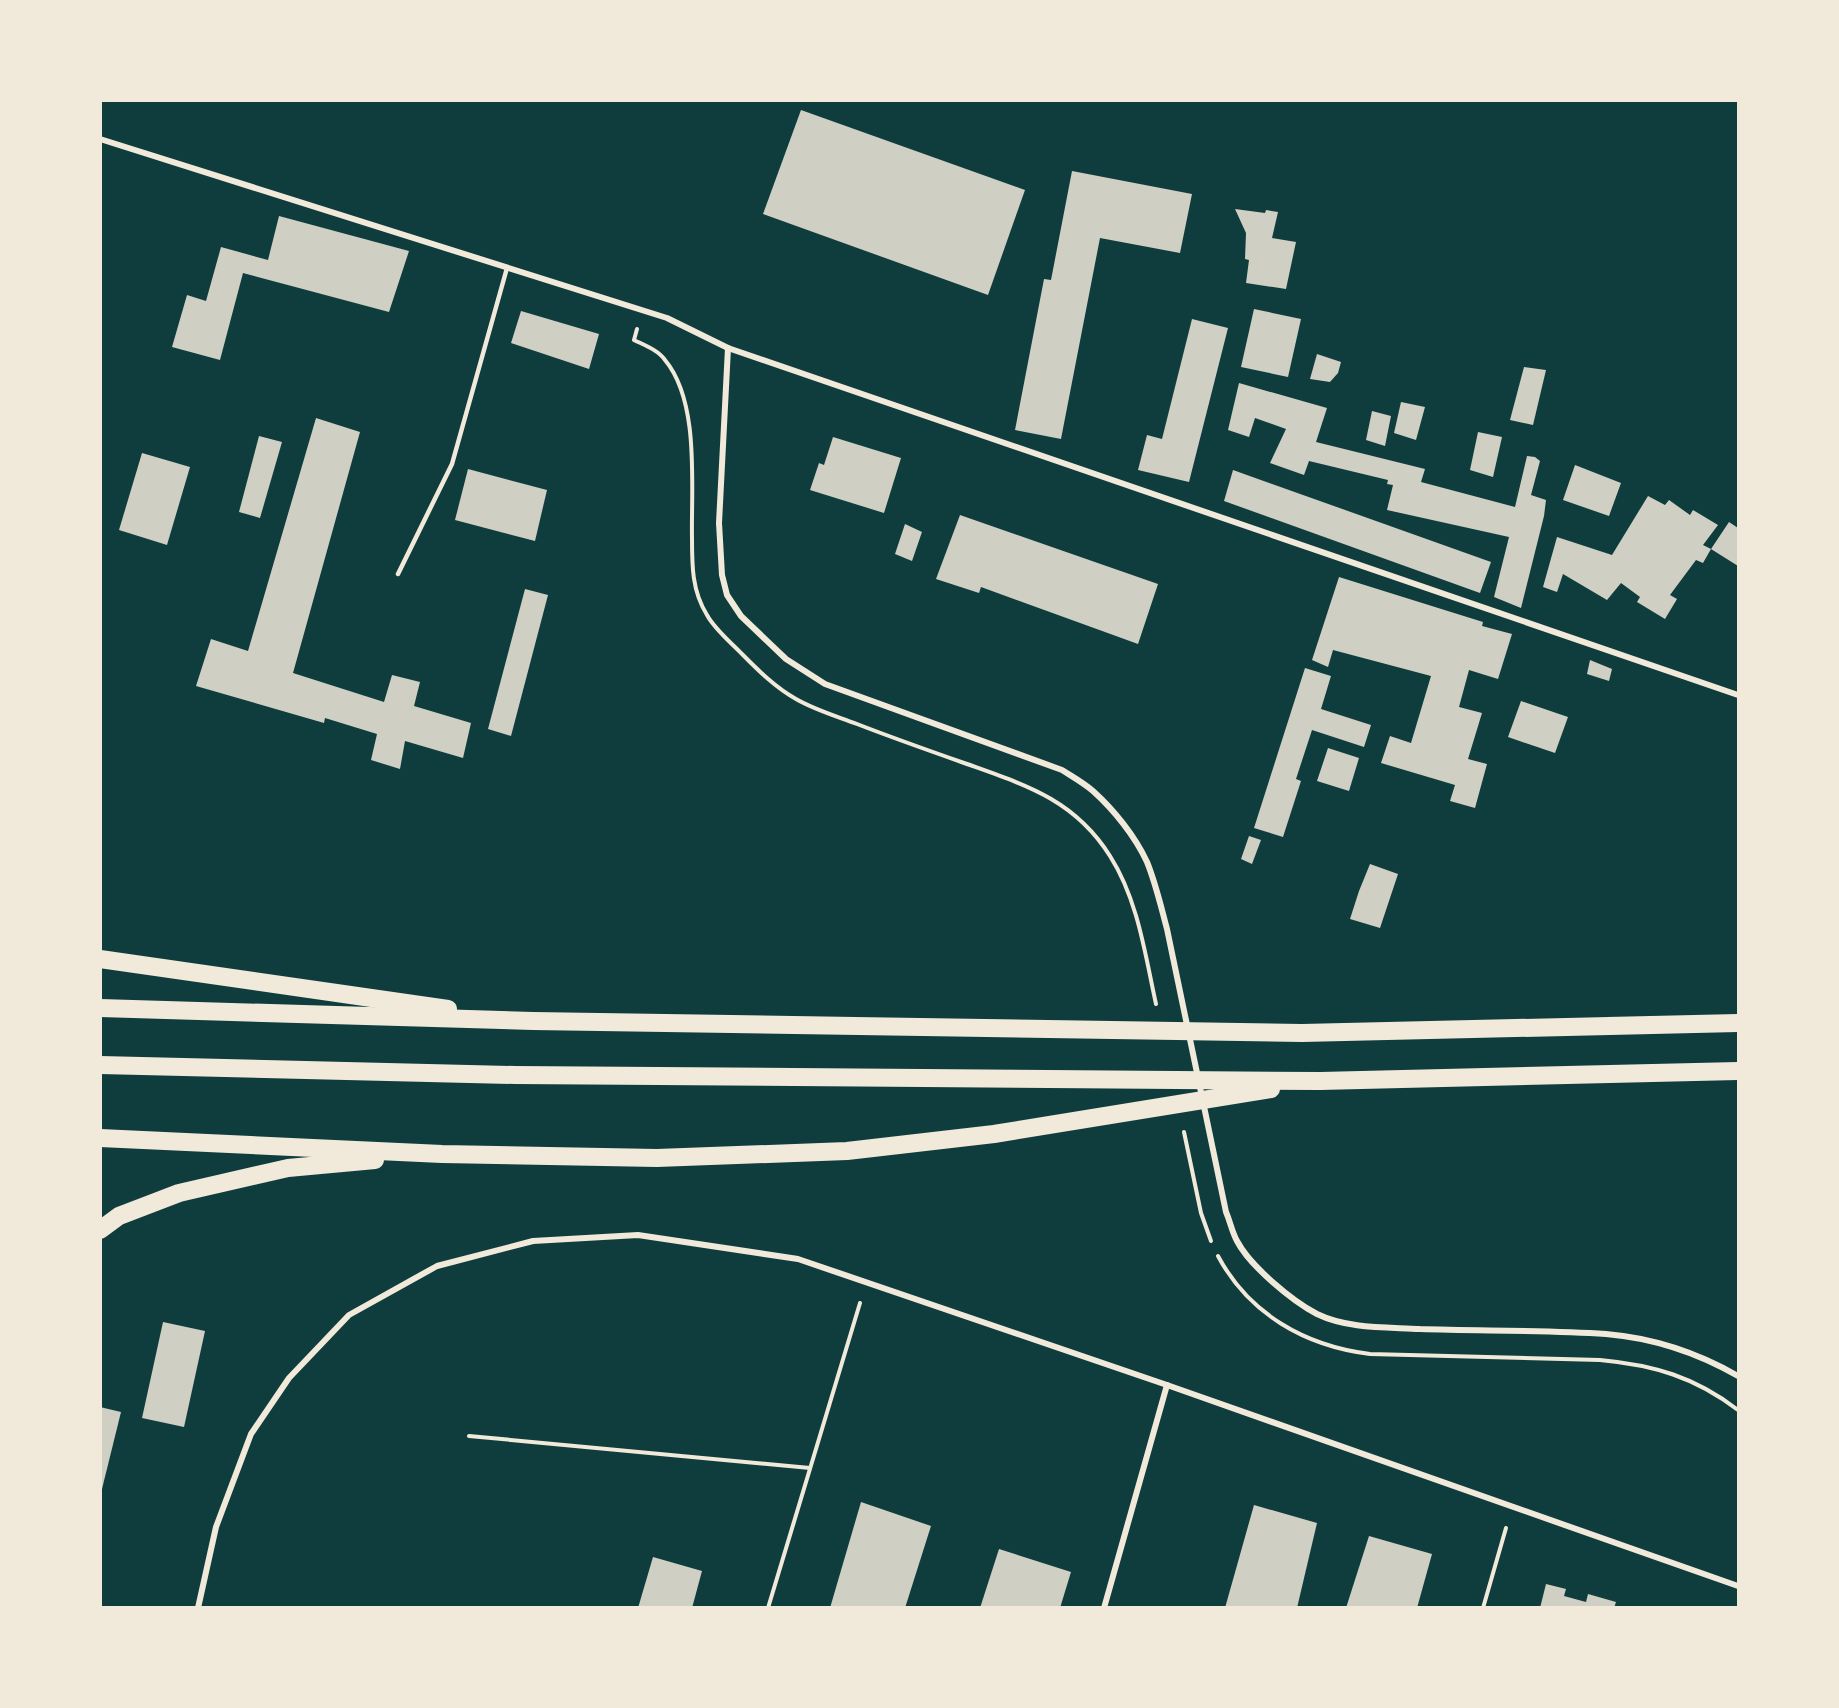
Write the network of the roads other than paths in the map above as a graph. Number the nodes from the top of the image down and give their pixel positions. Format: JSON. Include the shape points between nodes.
{"nodes":[{"id":1,"x":100,"y":139,"type":"edge"},
{"id":2,"x":507,"y":268,"type":"junction"},
{"id":3,"x":729,"y":348,"type":"junction"},
{"id":4,"x":398,"y":574,"type":"dead end"},
{"id":5,"x":1738,"y":695,"type":"edge"},
{"id":6,"x":100,"y":959,"type":"edge"},
{"id":7,"x":100,"y":1008,"type":"edge"},
{"id":8,"x":533,"y":1021,"type":"junction"},
{"id":9,"x":1738,"y":1023,"type":"edge"},
{"id":10,"x":100,"y":1065,"type":"edge"},
{"id":11,"x":1738,"y":1071,"type":"edge"},
{"id":12,"x":1320,"y":1081,"type":"junction"},
{"id":13,"x":100,"y":1138,"type":"edge"},
{"id":14,"x":442,"y":1154,"type":"junction"},
{"id":15,"x":100,"y":1230,"type":"edge"},
{"id":16,"x":1738,"y":1376,"type":"edge"},
{"id":17,"x":1167,"y":1385,"type":"junction"},
{"id":18,"x":1738,"y":1586,"type":"edge"},
{"id":19,"x":198,"y":1608,"type":"edge"},
{"id":20,"x":1104,"y":1608,"type":"edge"}],
"edges":[{"from":1,"to":2,"type":"street"},
{"from":2,"to":3,"type":"street","via":[[667,318]]},
{"from":2,"to":4,"type":"lane","via":[[452,464]]},
{"from":3,"to":5,"type":"street"},
{"from":3,"to":16,"type":"street","via":[[719,523],[727,595],[741,616],[786,659],[825,684],[1062,770],[1092,789],[1119,819],[1146,861],[1167,929],[1226,1212],[1237,1242],[1252,1261],[1318,1314],[1349,1324],[1606,1334],[1682,1350]]},
{"from":6,"to":8,"type":"highway"},
{"from":7,"to":8,"type":"highway"},
{"from":8,"to":9,"type":"highway","via":[[1302,1033]]},
{"from":10,"to":12,"type":"highway","via":[[515,1075]]},
{"from":11,"to":12,"type":"highway"},
{"from":12,"to":14,"type":"highway","via":[[994,1134],[846,1150],[657,1158]]},
{"from":13,"to":14,"type":"highway"},
{"from":14,"to":15,"type":"highway","via":[[288,1168],[179,1193],[119,1216]]},
{"from":17,"to":18,"type":"street"},
{"from":17,"to":19,"type":"street","via":[[798,1259],[638,1235],[533,1241],[437,1266],[349,1315],[290,1377],[251,1434],[216,1527]]},
{"from":17,"to":20,"type":"street"}]}
